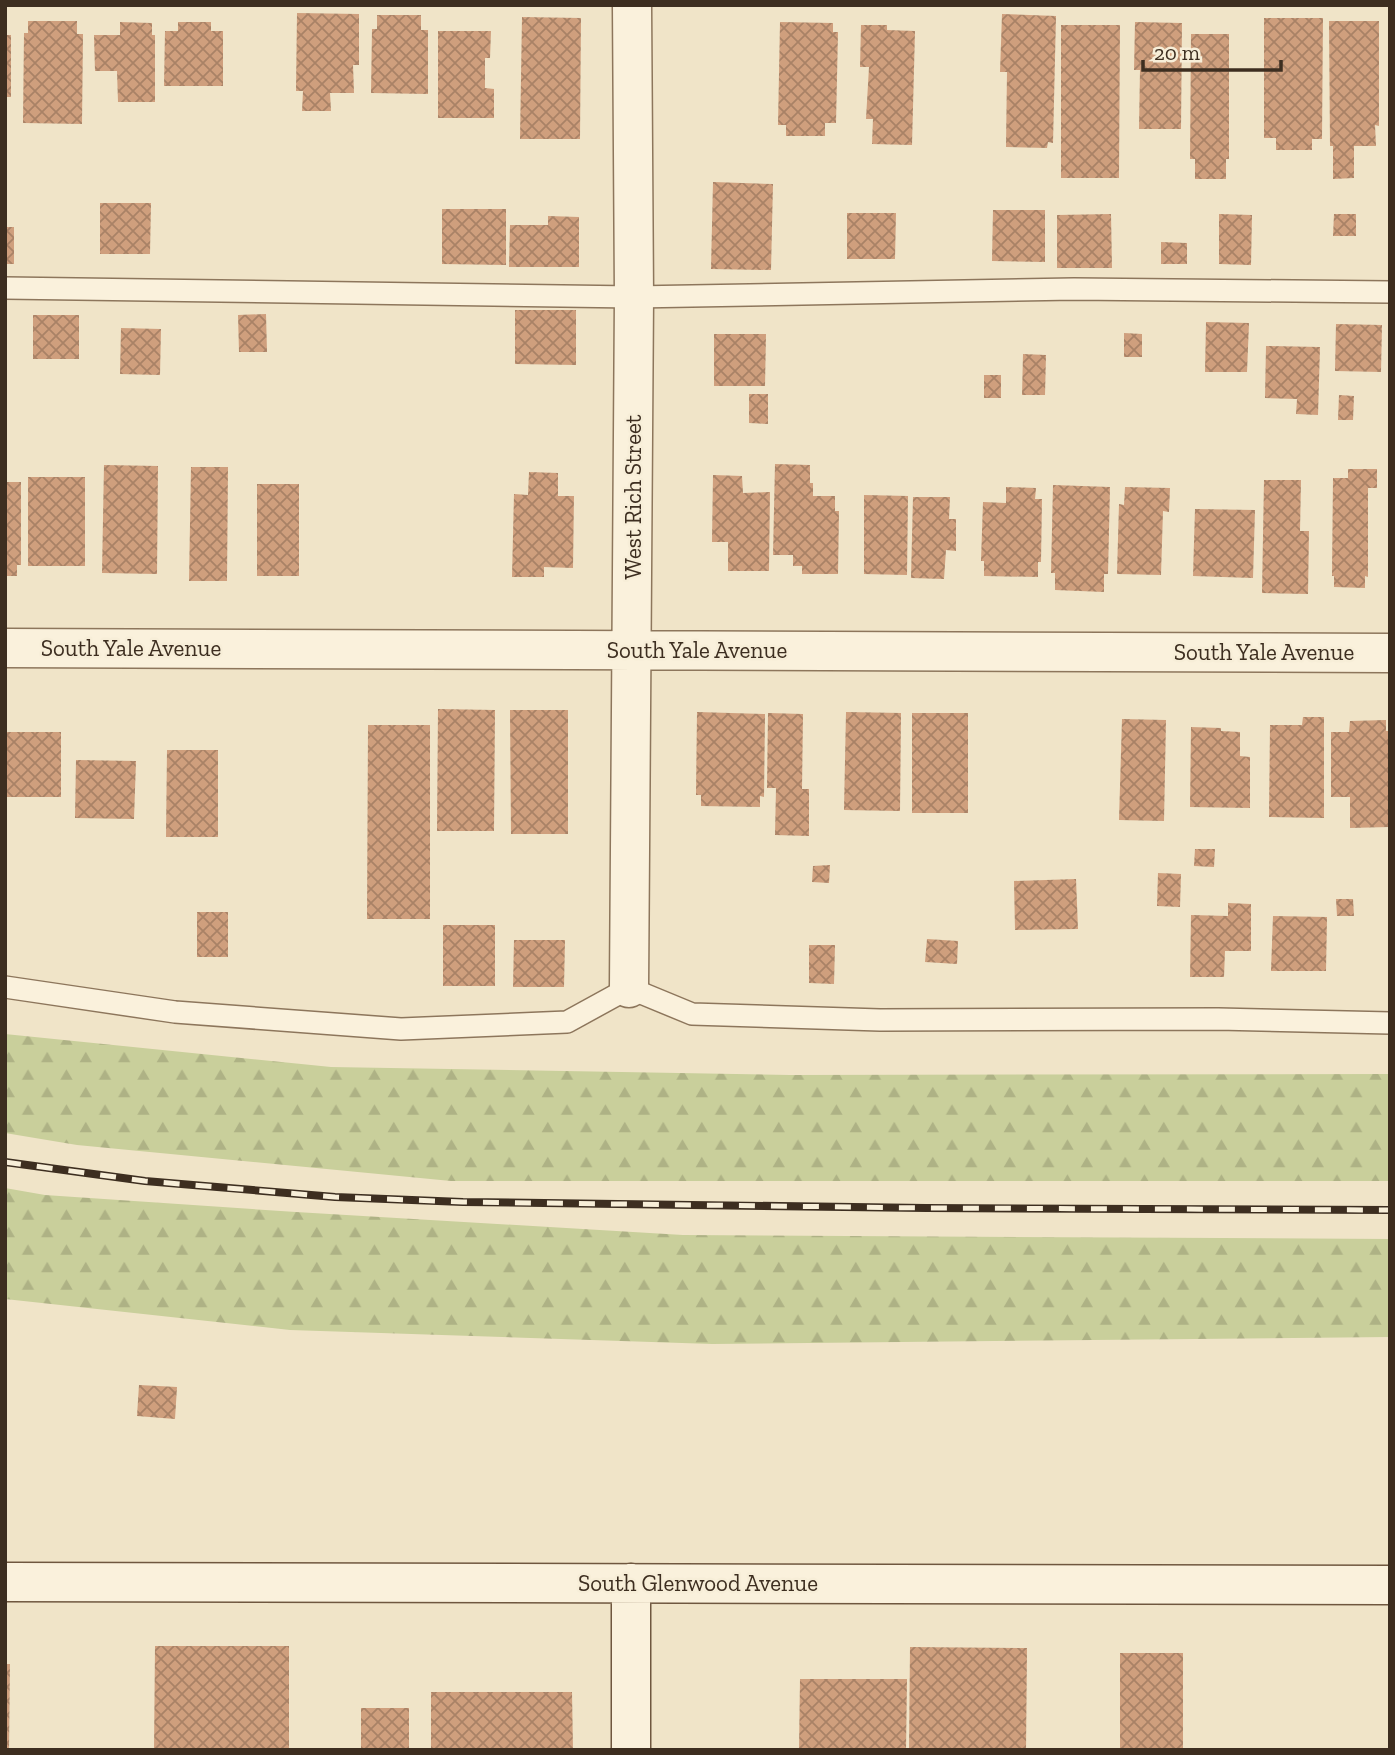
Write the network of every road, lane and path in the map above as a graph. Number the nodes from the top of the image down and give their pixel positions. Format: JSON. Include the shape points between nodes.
{"nodes":[{"id":1,"x":632,"y":5,"type":"edge"},
{"id":2,"x":5,"y":288,"type":"edge"},
{"id":3,"x":1390,"y":292,"type":"edge"},
{"id":4,"x":634,"y":297,"type":"junction"},
{"id":5,"x":5,"y":648,"type":"edge"},
{"id":6,"x":632,"y":650,"type":"junction"},
{"id":7,"x":1390,"y":653,"type":"edge"},
{"id":8,"x":5,"y":987,"type":"edge"},
{"id":9,"x":629,"y":988,"type":"junction"},
{"id":10,"x":1390,"y":1023,"type":"edge"},
{"id":11,"x":5,"y":1582,"type":"edge"},
{"id":12,"x":631,"y":1583,"type":"junction"},
{"id":13,"x":1390,"y":1585,"type":"edge"},
{"id":14,"x":631,"y":1750,"type":"edge"}],
"edges":[{"from":1,"to":4,"type":"street","name":"West Rich Street"},
{"from":2,"to":4,"type":"lane"},
{"from":3,"to":4,"type":"lane","via":[[1074,289]]},
{"from":4,"to":6,"type":"street","name":"West Rich Street"},
{"from":5,"to":6,"type":"street","name":"South Yale Avenue"},
{"from":6,"to":7,"type":"street","name":"South Yale Avenue"},
{"from":6,"to":9,"type":"street","name":"West Rich Street"},
{"from":8,"to":9,"type":"lane","via":[[175,1012],[401,1029],[567,1022]]},
{"from":9,"to":10,"type":"lane","via":[[692,1014],[880,1020]]},
{"from":11,"to":12,"type":"street","name":"South Glenwood Avenue"},
{"from":12,"to":13,"type":"street","name":"South Glenwood Avenue"},
{"from":12,"to":14,"type":"street"}]}
